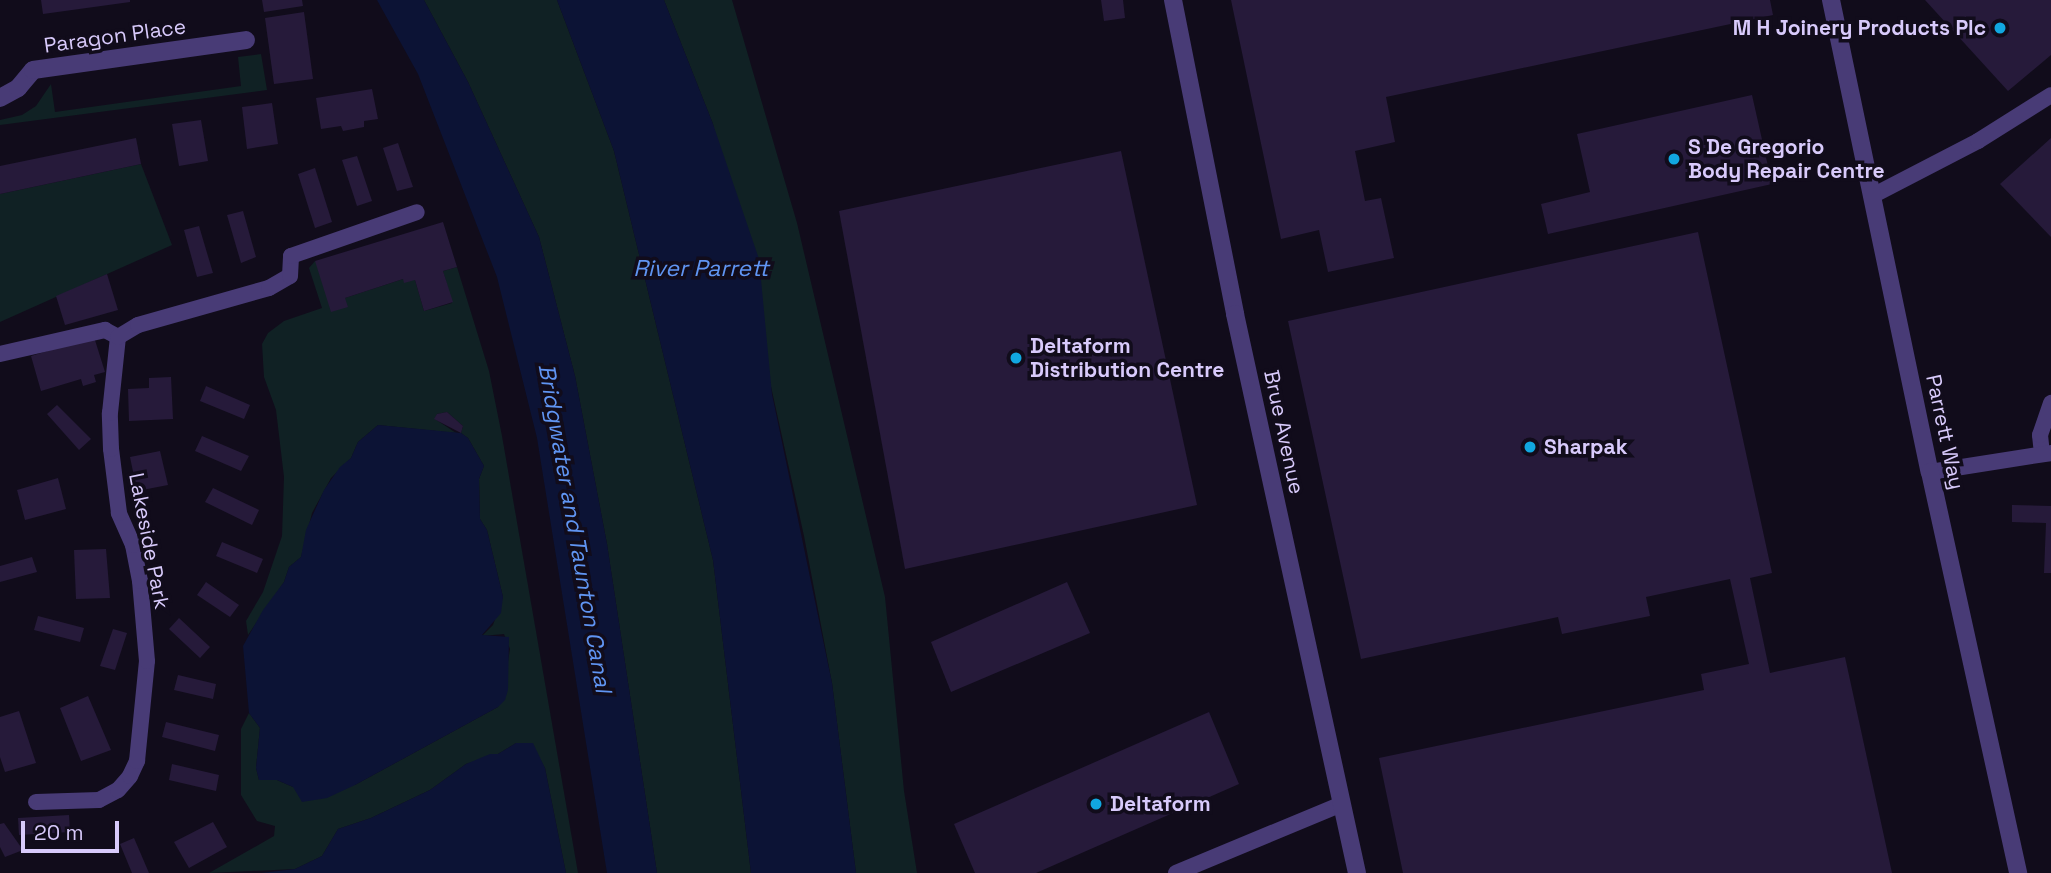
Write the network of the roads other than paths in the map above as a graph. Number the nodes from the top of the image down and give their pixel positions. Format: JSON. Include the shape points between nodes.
{"nodes":[{"id":1,"x":1173,"y":0,"type":"edge"},
{"id":2,"x":1831,"y":0,"type":"edge"},
{"id":3,"x":246,"y":40,"type":"dead end"},
{"id":4,"x":2051,"y":95,"type":"edge"},
{"id":5,"x":0,"y":98,"type":"edge"},
{"id":6,"x":1872,"y":197,"type":"junction"},
{"id":7,"x":417,"y":212,"type":"dead end"},
{"id":8,"x":118,"y":337,"type":"junction"},
{"id":9,"x":0,"y":354,"type":"edge"},
{"id":10,"x":2051,"y":403,"type":"edge"},
{"id":11,"x":2046,"y":453,"type":"edge"},
{"id":12,"x":1930,"y":472,"type":"junction"},
{"id":13,"x":36,"y":802,"type":"dead end"},
{"id":14,"x":1342,"y":804,"type":"junction"},
{"id":15,"x":1176,"y":873,"type":"edge"},
{"id":16,"x":1357,"y":873,"type":"edge"},
{"id":17,"x":2018,"y":873,"type":"edge"}],
"edges":[{"from":1,"to":14,"type":"street","name":"Brue Avenue","via":[[1238,328]]},
{"from":2,"to":6,"type":"street","name":"Parrett Way"},
{"from":3,"to":5,"type":"street","name":"Paragon Place","via":[[33,70],[18,88]]},
{"from":4,"to":6,"type":"lane","via":[[1978,141]]},
{"from":6,"to":12,"type":"street","name":"Parrett Way"},
{"from":7,"to":8,"type":"lane","via":[[291,256],[290,276],[269,288],[138,325]]},
{"from":8,"to":9,"type":"lane","via":[[105,330]]},
{"from":8,"to":13,"type":"lane","name":"Lakeside Park","via":[[111,449],[119,513],[133,545],[140,581],[147,661],[137,761],[118,790],[99,800]]},
{"from":10,"to":11,"type":"lane","via":[[2040,435]]},
{"from":11,"to":12,"type":"lane"},
{"from":12,"to":17,"type":"street","name":"Parrett Way"},
{"from":14,"to":15,"type":"lane"},
{"from":14,"to":16,"type":"street","name":"Brue Avenue"}]}
